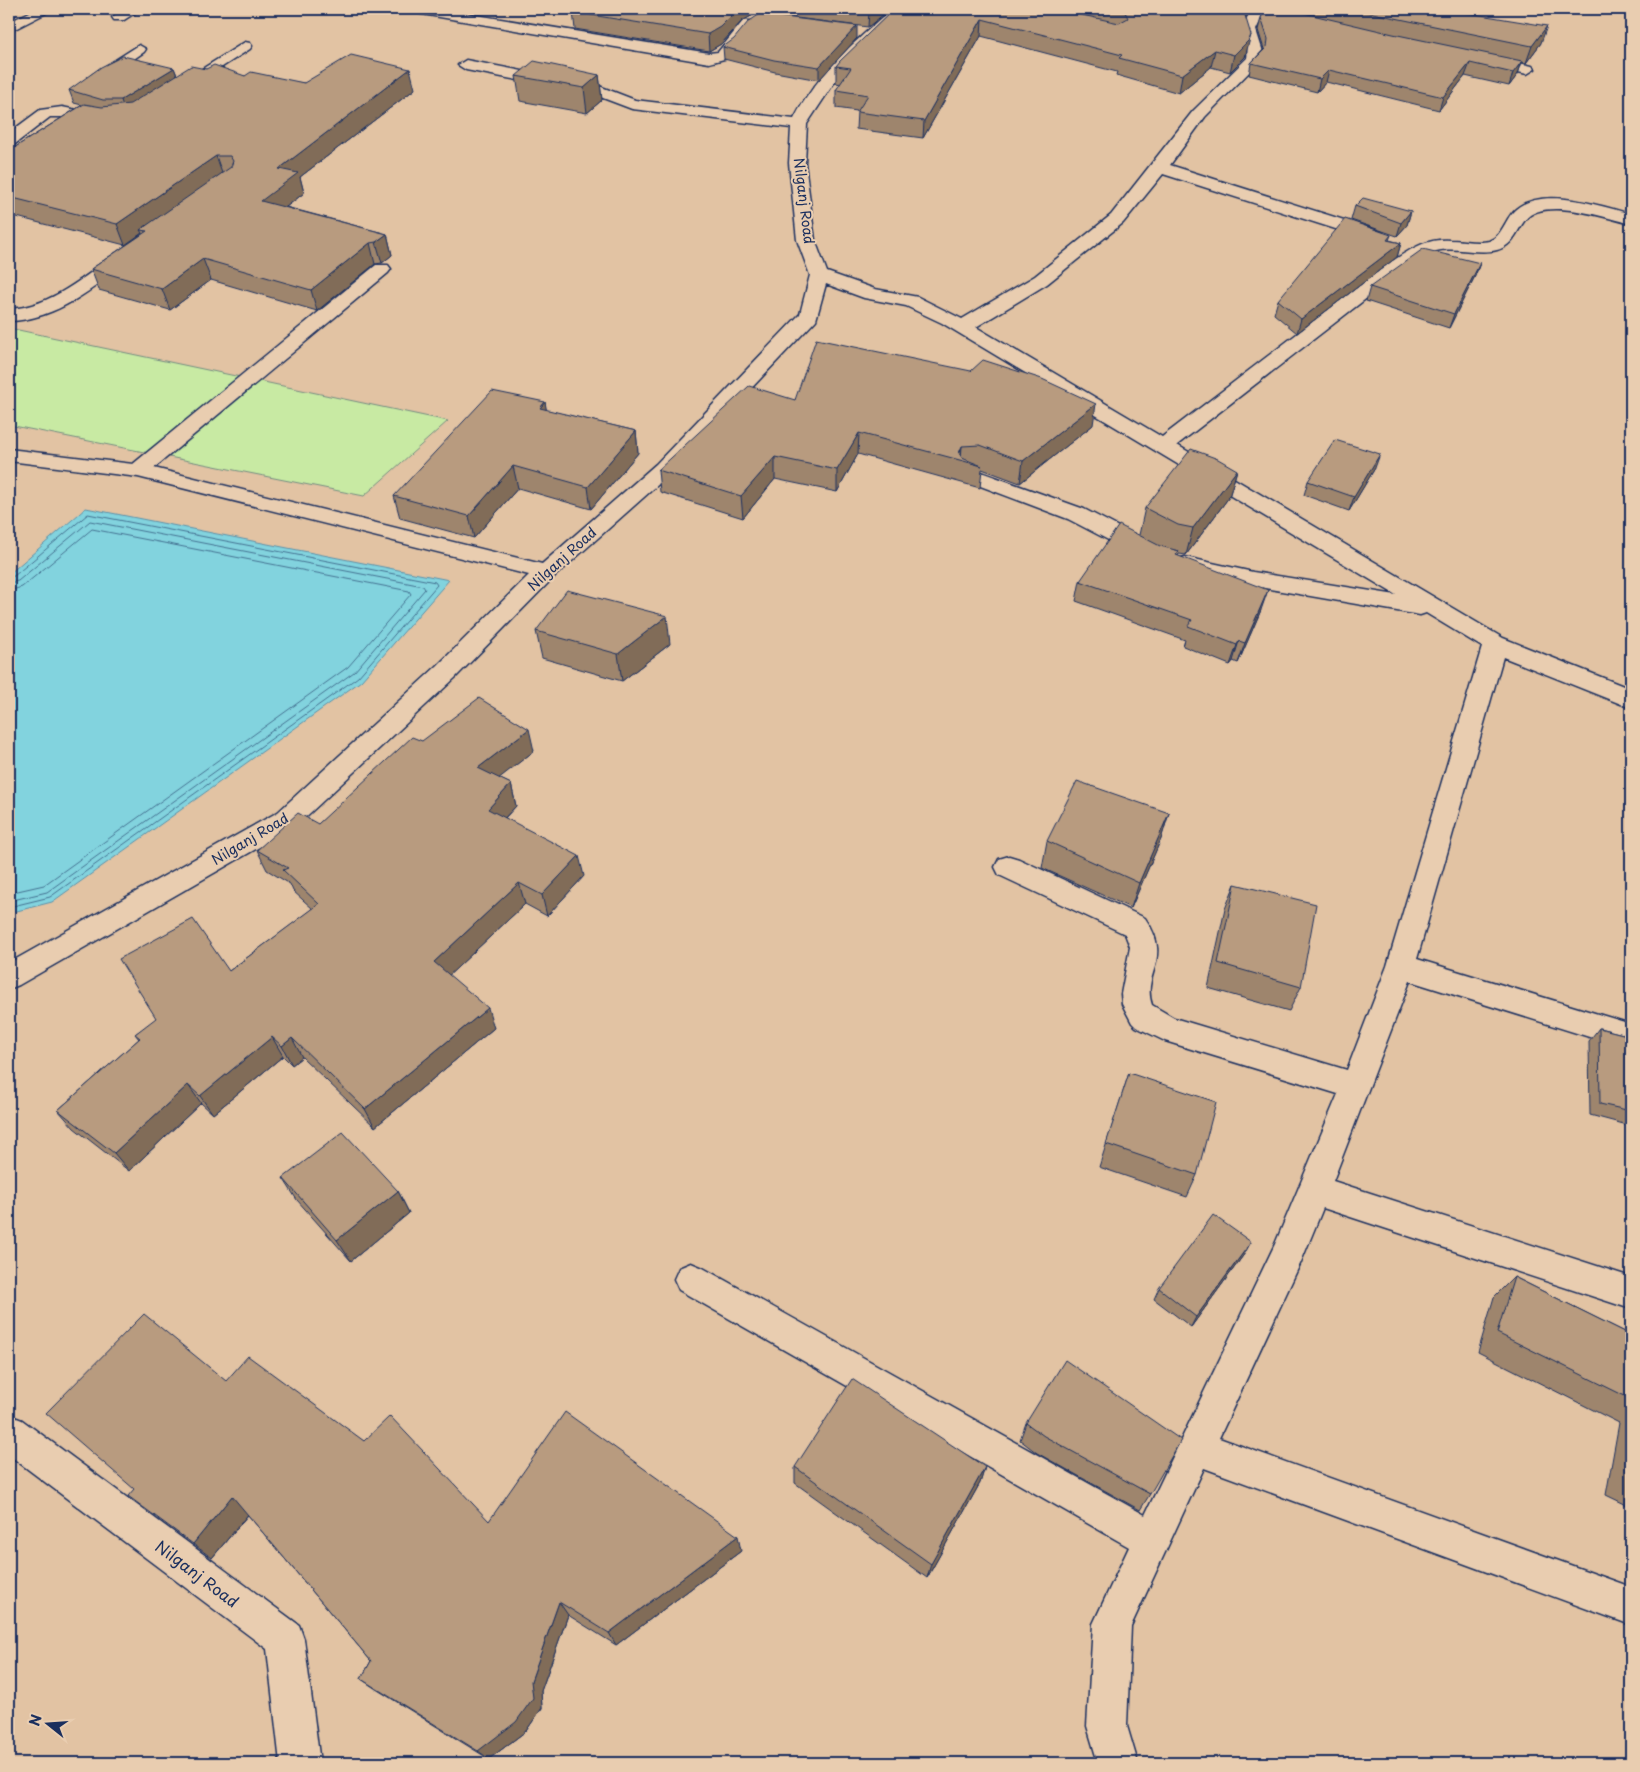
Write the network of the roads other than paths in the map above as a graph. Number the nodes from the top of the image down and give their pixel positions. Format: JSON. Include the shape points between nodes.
{"nodes":[{"id":1,"x":47,"y":9,"type":"edge"},
{"id":2,"x":134,"y":9,"type":"edge"},
{"id":3,"x":416,"y":9,"type":"edge"},
{"id":4,"x":901,"y":9,"type":"edge"},
{"id":5,"x":1262,"y":10,"type":"edge"},
{"id":6,"x":119,"y":17,"type":"dead end"},
{"id":7,"x":765,"y":20,"type":"edge"},
{"id":8,"x":9,"y":28,"type":"edge"},
{"id":9,"x":245,"y":46,"type":"dead end"},
{"id":10,"x":139,"y":49,"type":"dead end"},
{"id":11,"x":1470,"y":58,"type":"edge"},
{"id":12,"x":466,"y":65,"type":"dead end"},
{"id":13,"x":1527,"y":69,"type":"dead end"},
{"id":14,"x":85,"y":86,"type":"edge"},
{"id":15,"x":171,"y":93,"type":"edge"},
{"id":16,"x":69,"y":97,"type":"edge"},
{"id":17,"x":46,"y":113,"type":"junction"},
{"id":18,"x":121,"y":121,"type":"edge"},
{"id":19,"x":799,"y":124,"type":"junction"},
{"id":20,"x":9,"y":141,"type":"edge"},
{"id":21,"x":1159,"y":168,"type":"junction"},
{"id":22,"x":1631,"y":219,"type":"edge"},
{"id":23,"x":141,"y":244,"type":"edge"},
{"id":24,"x":1419,"y":252,"type":"junction"},
{"id":25,"x":382,"y":269,"type":"dead end"},
{"id":26,"x":819,"y":275,"type":"junction"},
{"id":27,"x":9,"y":315,"type":"edge"},
{"id":28,"x":962,"y":327,"type":"junction"},
{"id":29,"x":1163,"y":446,"type":"junction"},
{"id":30,"x":9,"y":455,"type":"edge"},
{"id":31,"x":138,"y":471,"type":"junction"},
{"id":32,"x":970,"y":474,"type":"edge"},
{"id":33,"x":546,"y":572,"type":"junction"},
{"id":34,"x":1437,"y":609,"type":"junction"},
{"id":35,"x":1495,"y":644,"type":"junction"},
{"id":36,"x":1631,"y":699,"type":"edge"},
{"id":37,"x":1009,"y":867,"type":"dead end"},
{"id":38,"x":1401,"y":966,"type":"junction"},
{"id":39,"x":9,"y":977,"type":"edge"},
{"id":40,"x":1631,"y":1037,"type":"edge"},
{"id":41,"x":1356,"y":1086,"type":"junction"},
{"id":42,"x":1314,"y":1190,"type":"junction"},
{"id":43,"x":691,"y":1279,"type":"dead end"},
{"id":44,"x":1631,"y":1293,"type":"edge"},
{"id":45,"x":9,"y":1433,"type":"edge"},
{"id":46,"x":1195,"y":1446,"type":"junction"},
{"id":47,"x":1151,"y":1539,"type":"junction"},
{"id":48,"x":1631,"y":1606,"type":"edge"},
{"id":49,"x":300,"y":1763,"type":"edge"},
{"id":50,"x":1118,"y":1763,"type":"edge"}],
"edges":[{"from":1,"to":8,"type":"street"},
{"from":2,"to":6,"type":"street"},
{"from":3,"to":7,"type":"street","via":[[710,58],[723,55],[752,21]]},
{"from":4,"to":19,"type":"street","name":"Nilganj Road","via":[[862,33]]},
{"from":5,"to":21,"type":"street","via":[[1249,26],[1248,36],[1256,52],[1254,59],[1214,97]]},
{"from":9,"to":15,"type":"street"},
{"from":10,"to":14,"type":"street"},
{"from":11,"to":13,"type":"street"},
{"from":12,"to":19,"type":"street","via":[[599,91],[632,104]]},
{"from":16,"to":17,"type":"street"},
{"from":17,"to":18,"type":"street","via":[[62,112]]},
{"from":17,"to":20,"type":"street"},
{"from":19,"to":26,"type":"street","name":"Nilganj Road","via":[[797,163],[806,240]]},
{"from":21,"to":24,"type":"street"},
{"from":21,"to":28,"type":"street","via":[[1117,219],[1041,280]]},
{"from":22,"to":24,"type":"street","via":[[1563,205],[1540,205],[1523,212],[1510,233],[1496,245],[1479,248],[1436,246]]},
{"from":23,"to":27,"type":"street","via":[[68,296],[19,316]]},
{"from":24,"to":29,"type":"street"},
{"from":25,"to":31,"type":"street"},
{"from":26,"to":28,"type":"street","via":[[871,294],[911,301]]},
{"from":26,"to":33,"type":"street","name":"Nilganj Road","via":[[809,316],[663,469]]},
{"from":28,"to":29,"type":"street"},
{"from":29,"to":34,"type":"street"},
{"from":30,"to":31,"type":"street"},
{"from":31,"to":33,"type":"street"},
{"from":32,"to":34,"type":"street","via":[[1076,514],[1164,560],[1253,579]]},
{"from":33,"to":39,"type":"street","name":"Nilganj Road","via":[[446,672],[286,819]]},
{"from":34,"to":35,"type":"street"},
{"from":35,"to":36,"type":"street"},
{"from":35,"to":38,"type":"street"},
{"from":37,"to":41,"type":"street","via":[[1135,926],[1142,933],[1145,945],[1135,1000],[1142,1014],[1165,1028]]},
{"from":38,"to":40,"type":"street"},
{"from":38,"to":41,"type":"street"},
{"from":41,"to":42,"type":"street"},
{"from":42,"to":44,"type":"street"},
{"from":42,"to":46,"type":"street","via":[[1289,1250]]},
{"from":43,"to":47,"type":"street"},
{"from":45,"to":49,"type":"street","name":"Nilganj Road","via":[[285,1640]]},
{"from":46,"to":47,"type":"street"},
{"from":46,"to":48,"type":"street"},
{"from":47,"to":50,"type":"street","via":[[1112,1624],[1107,1726]]}]}
